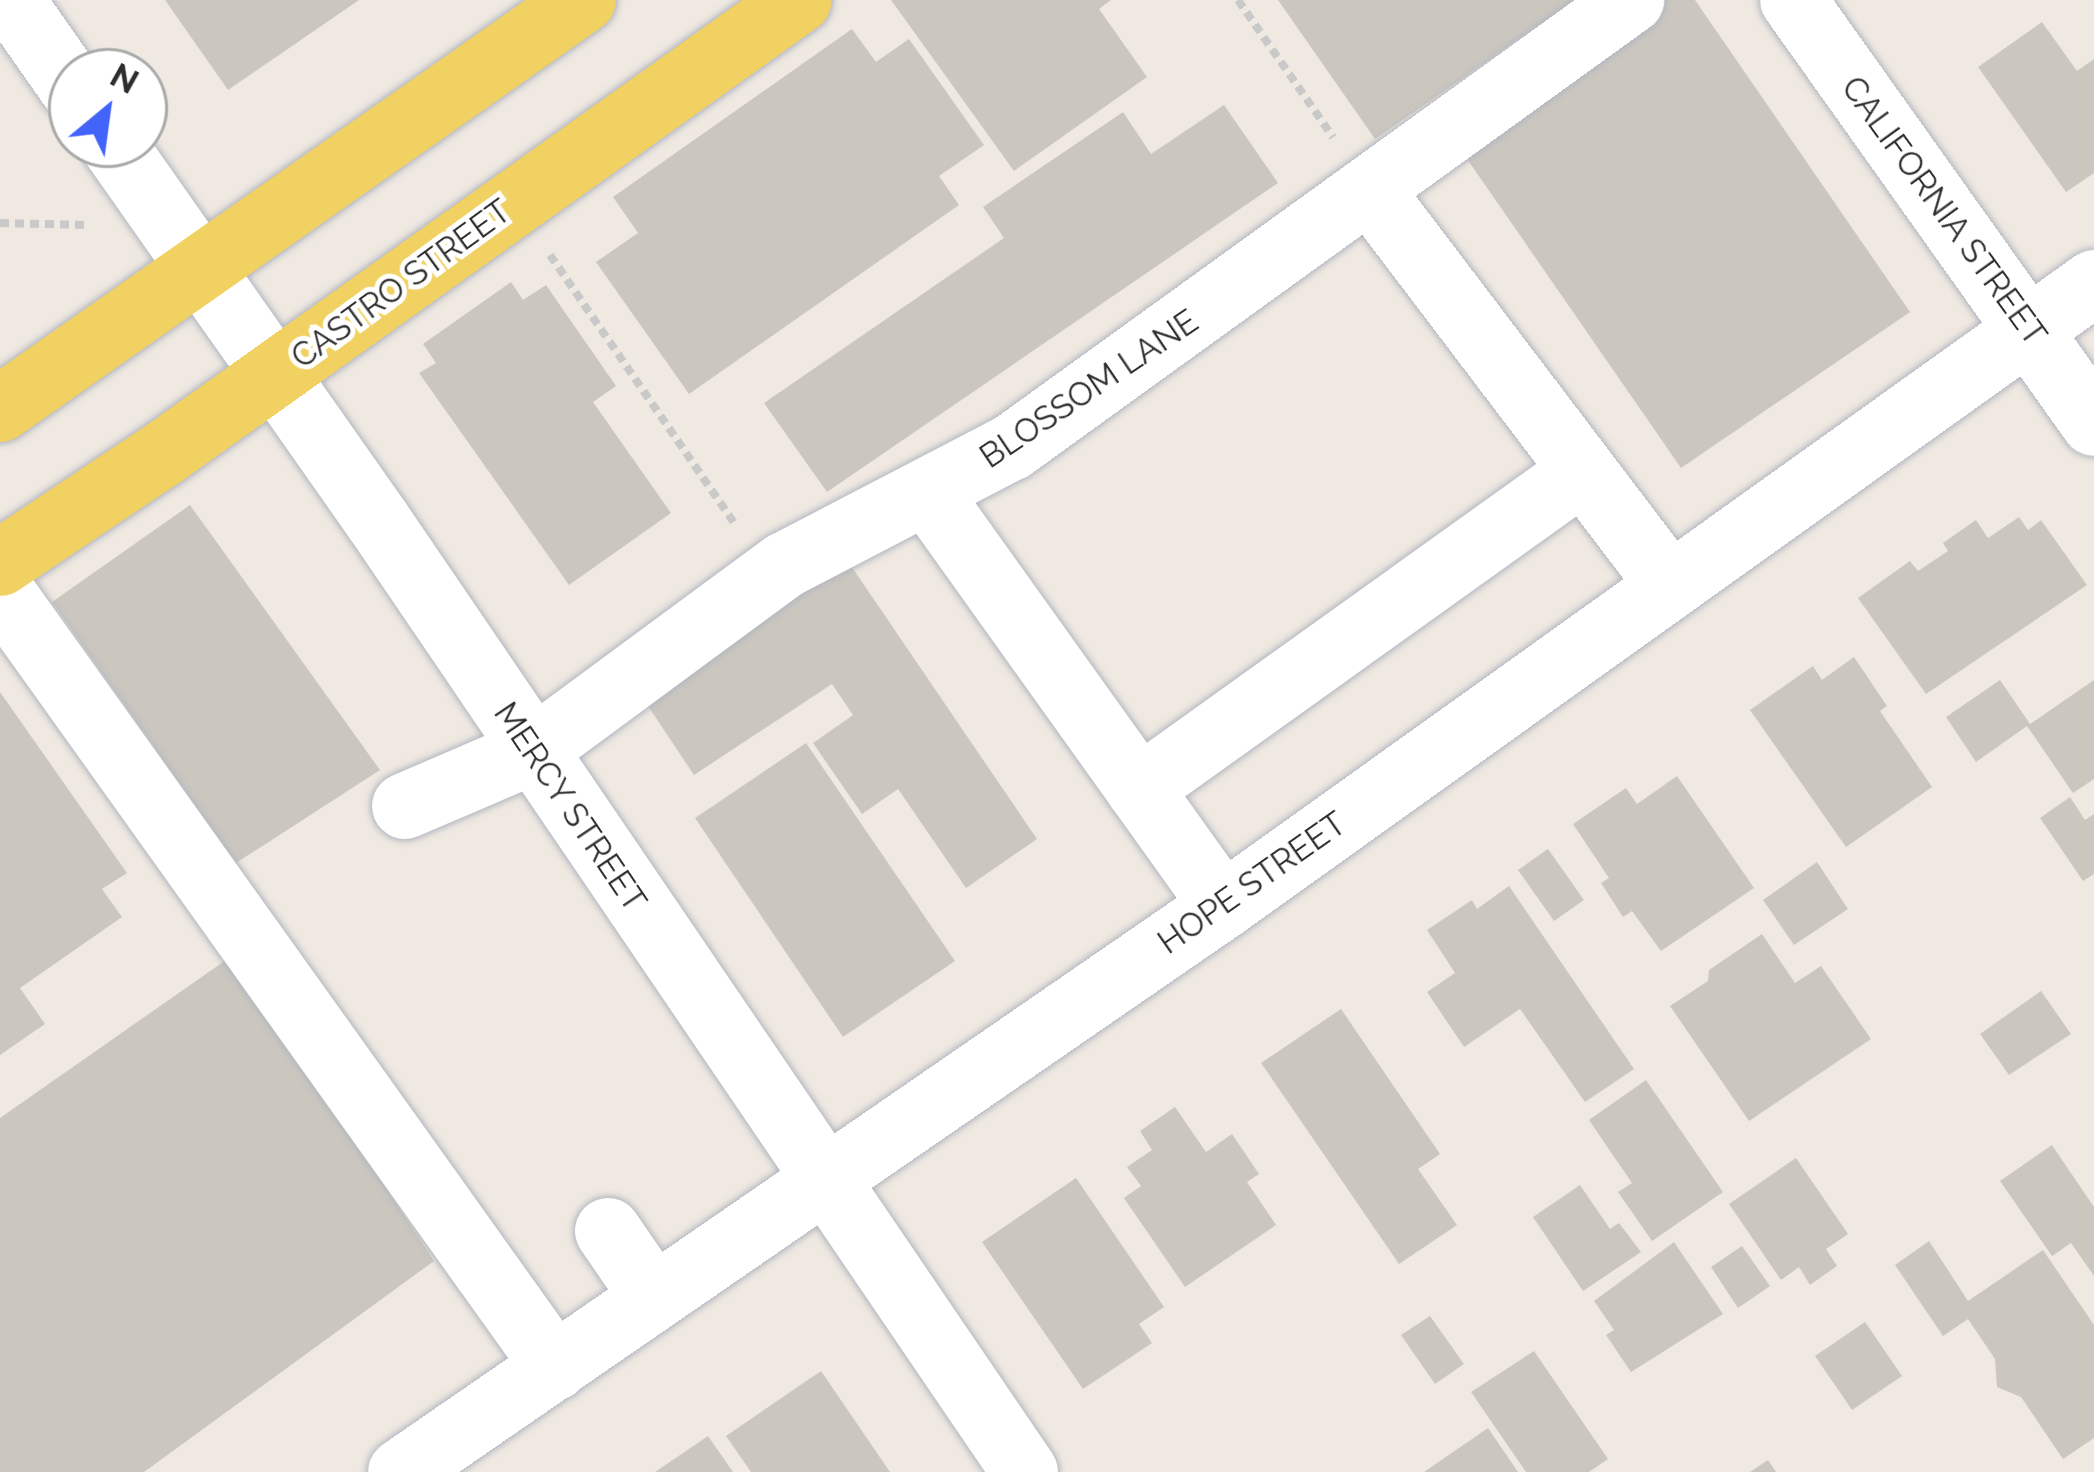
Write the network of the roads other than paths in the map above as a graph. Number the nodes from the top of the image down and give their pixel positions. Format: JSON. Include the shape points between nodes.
{"nodes":[{"id":1,"x":11,"y":0,"type":"edge"},
{"id":2,"x":584,"y":0,"type":"edge"},
{"id":3,"x":799,"y":0,"type":"edge"},
{"id":4,"x":1631,"y":0,"type":"edge"},
{"id":5,"x":1793,"y":0,"type":"edge"},
{"id":6,"x":48,"y":53,"type":"edge"},
{"id":7,"x":129,"y":168,"type":"edge"},
{"id":8,"x":1372,"y":193,"type":"junction"},
{"id":9,"x":201,"y":269,"type":"junction"},
{"id":10,"x":2094,"y":283,"type":"edge"},
{"id":11,"x":2028,"y":327,"type":"junction"},
{"id":12,"x":274,"y":374,"type":"junction"},
{"id":13,"x":0,"y":409,"type":"edge"},
{"id":14,"x":2094,"y":423,"type":"edge"},
{"id":15,"x":1583,"y":471,"type":"junction"},
{"id":16,"x":927,"y":493,"type":"junction"},
{"id":17,"x":0,"y":563,"type":"edge"},
{"id":18,"x":1667,"y":583,"type":"junction"},
{"id":19,"x":0,"y":590,"type":"edge"},
{"id":20,"x":531,"y":752,"type":"junction"},
{"id":21,"x":1139,"y":789,"type":"junction"},
{"id":22,"x":405,"y":806,"type":"dead end"},
{"id":23,"x":1223,"y":906,"type":"junction"},
{"id":24,"x":827,"y":1178,"type":"junction"},
{"id":25,"x":608,"y":1232,"type":"dead end"},
{"id":26,"x":655,"y":1298,"type":"junction"},
{"id":27,"x":555,"y":1366,"type":"junction"},
{"id":28,"x":401,"y":1472,"type":"edge"},
{"id":29,"x":1024,"y":1472,"type":"edge"}],
"edges":[{"from":1,"to":6,"type":"street"},
{"from":2,"to":9,"type":"main road"},
{"from":3,"to":12,"type":"main road","name":"CASTRO STREET"},
{"from":4,"to":8,"type":"street","name":"BLOSSOM LANE"},
{"from":5,"to":11,"type":"street","name":"CALIFORNIA STREET"},
{"from":7,"to":9,"type":"street","name":"MERCY STREET"},
{"from":8,"to":15,"type":"street"},
{"from":8,"to":16,"type":"street","name":"BLOSSOM LANE","via":[[1012,447]]},
{"from":9,"to":12,"type":"street","name":"MERCY STREET"},
{"from":9,"to":13,"type":"main road"},
{"from":10,"to":11,"type":"street","name":"HOPE STREET"},
{"from":11,"to":14,"type":"street","name":"CALIFORNIA STREET"},
{"from":11,"to":18,"type":"street","name":"HOPE STREET"},
{"from":12,"to":17,"type":"main road","name":"CASTRO STREET"},
{"from":12,"to":20,"type":"street","name":"MERCY STREET"},
{"from":15,"to":18,"type":"street"},
{"from":15,"to":21,"type":"street"},
{"from":16,"to":20,"type":"street","name":"BLOSSOM LANE","via":[[770,575]]},
{"from":16,"to":21,"type":"street"},
{"from":18,"to":23,"type":"street","name":"HOPE STREET"},
{"from":19,"to":27,"type":"street"},
{"from":20,"to":22,"type":"street","name":"BLOSSOM LANE"},
{"from":20,"to":24,"type":"street","name":"MERCY STREET"},
{"from":21,"to":23,"type":"street"},
{"from":23,"to":24,"type":"street","name":"HOPE STREET"},
{"from":24,"to":26,"type":"street","name":"HOPE STREET"},
{"from":24,"to":29,"type":"street","name":"MERCY STREET"},
{"from":25,"to":26,"type":"street"},
{"from":26,"to":27,"type":"street","name":"HOPE STREET"},
{"from":27,"to":28,"type":"street","name":"HOPE STREET"}]}
